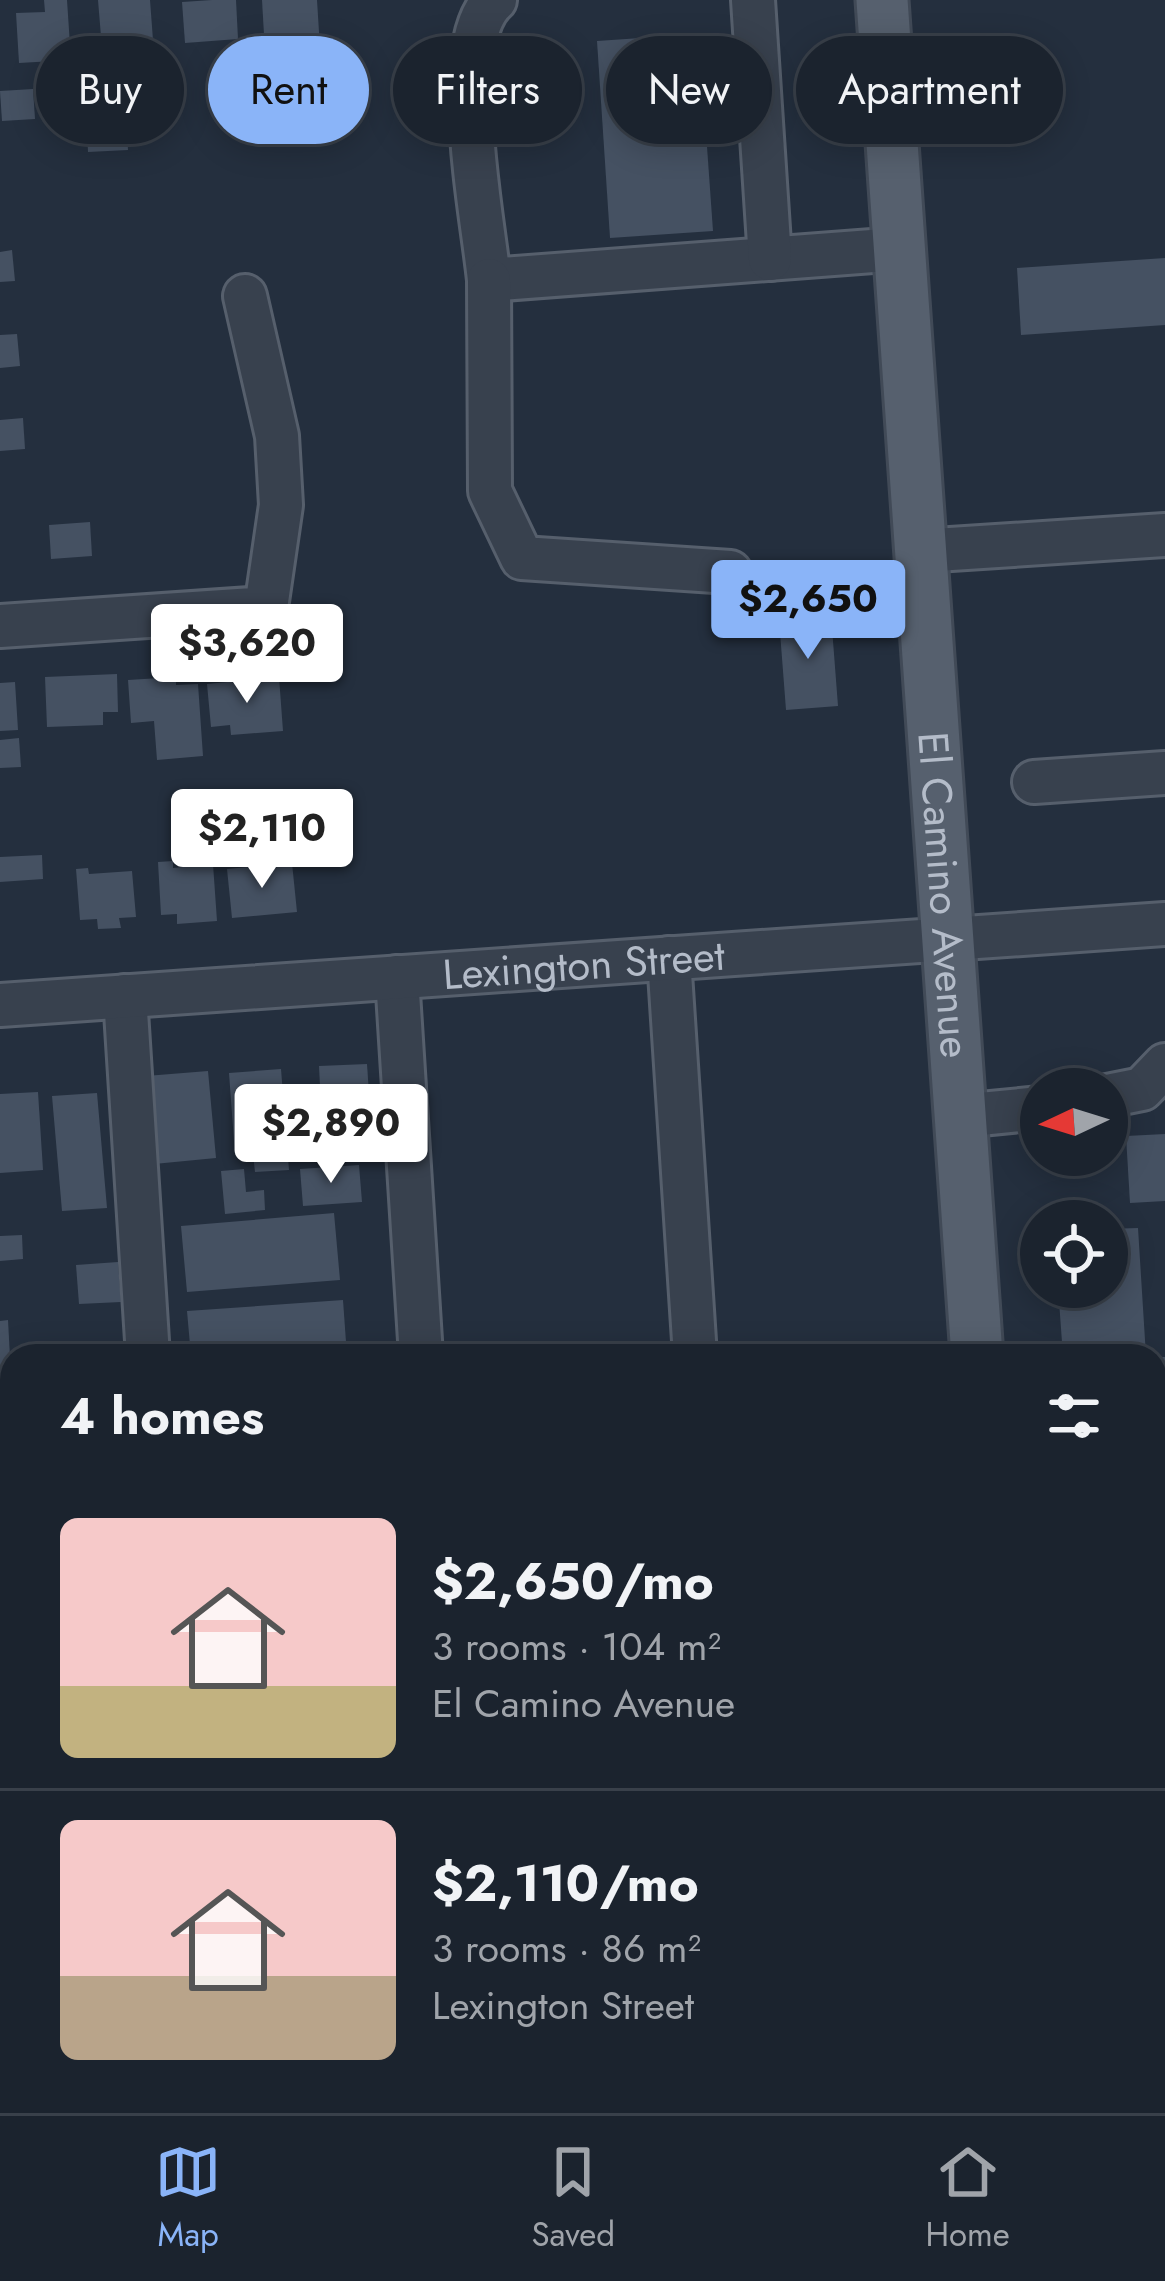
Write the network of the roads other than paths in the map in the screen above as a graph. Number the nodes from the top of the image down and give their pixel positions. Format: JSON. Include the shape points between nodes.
{"nodes":[{"id":1,"x":495,"y":0,"type":"edge"},
{"id":2,"x":753,"y":0,"type":"edge"},
{"id":3,"x":882,"y":0,"type":"edge"},
{"id":4,"x":899,"y":249,"type":"junction"},
{"id":5,"x":770,"y":260,"type":"junction"},
{"id":6,"x":489,"y":280,"type":"junction"},
{"id":7,"x":245,"y":296,"type":"dead end"},
{"id":8,"x":1165,"y":535,"type":"edge"},
{"id":9,"x":920,"y":551,"type":"junction"},
{"id":10,"x":730,"y":572,"type":"dead end"},
{"id":11,"x":0,"y":626,"type":"edge"},
{"id":12,"x":1165,"y":773,"type":"edge"},
{"id":13,"x":1034,"y":782,"type":"dead end"},
{"id":14,"x":1165,"y":924,"type":"edge"},
{"id":15,"x":947,"y":939,"type":"junction"},
{"id":16,"x":669,"y":958,"type":"junction"},
{"id":17,"x":397,"y":977,"type":"junction"},
{"id":18,"x":125,"y":996,"type":"junction"},
{"id":19,"x":0,"y":1005,"type":"edge"},
{"id":20,"x":1165,"y":1065,"type":"edge"},
{"id":21,"x":1128,"y":1092,"type":"edge"},
{"id":22,"x":1020,"y":1110,"type":"edge"},
{"id":23,"x":960,"y":1116,"type":"junction"},
{"id":24,"x":147,"y":1344,"type":"edge"},
{"id":25,"x":420,"y":1344,"type":"edge"},
{"id":26,"x":694,"y":1344,"type":"edge"},
{"id":27,"x":975,"y":1344,"type":"edge"}],
"edges":[{"from":1,"to":6,"type":"street","via":[[469,64]]},
{"from":2,"to":5,"type":"street"},
{"from":3,"to":4,"type":"main road","name":"El Camino Avenue"},
{"from":4,"to":5,"type":"street"},
{"from":4,"to":9,"type":"main road","name":"El Camino Avenue"},
{"from":5,"to":6,"type":"street"},
{"from":6,"to":10,"type":"street","via":[[490,490],[522,558]]},
{"from":7,"to":11,"type":"street","via":[[277,436],[280,519],[266,608]]},
{"from":8,"to":9,"type":"street"},
{"from":9,"to":15,"type":"main road","name":"El Camino Avenue"},
{"from":12,"to":13,"type":"street"},
{"from":14,"to":15,"type":"street","name":"Lexington Street"},
{"from":15,"to":16,"type":"street","name":"Lexington Street"},
{"from":15,"to":23,"type":"main road","name":"El Camino Avenue"},
{"from":16,"to":17,"type":"street","name":"Lexington Street"},
{"from":16,"to":26,"type":"street"},
{"from":17,"to":18,"type":"street","name":"Lexington Street"},
{"from":17,"to":25,"type":"street"},
{"from":18,"to":19,"type":"street","name":"Lexington Street"},
{"from":18,"to":24,"type":"street"},
{"from":20,"to":21,"type":"street"},
{"from":22,"to":23,"type":"street"},
{"from":23,"to":27,"type":"main road","name":"El Camino Avenue"}]}
